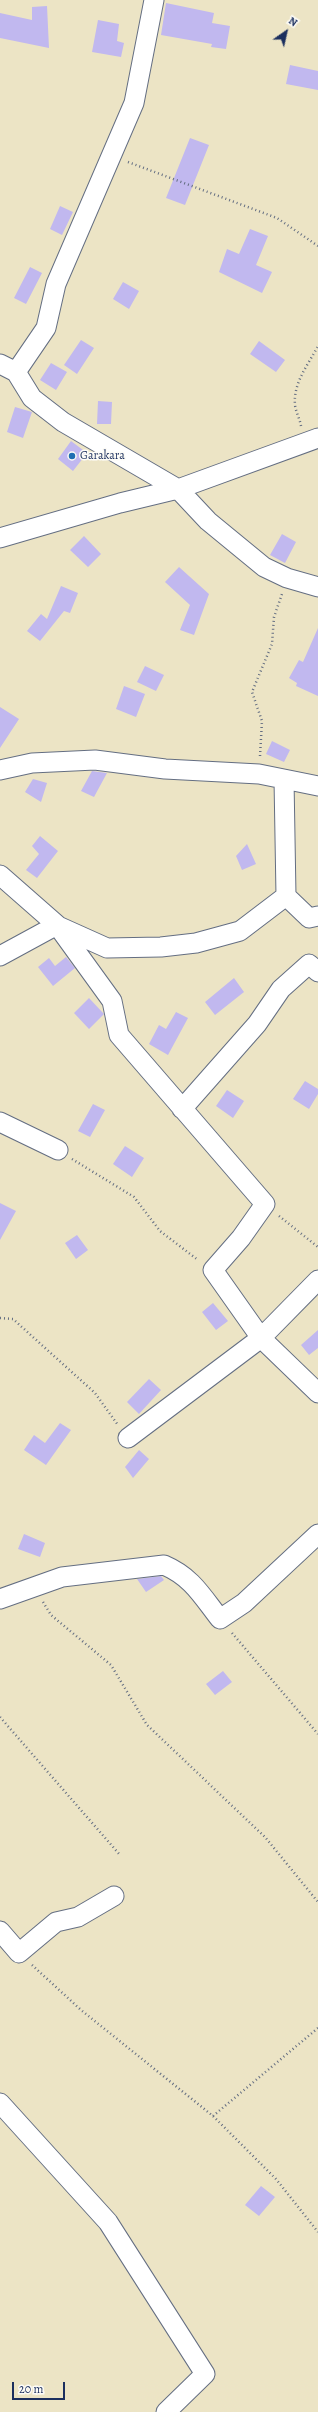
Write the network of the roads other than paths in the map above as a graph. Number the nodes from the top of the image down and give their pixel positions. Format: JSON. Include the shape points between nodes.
{"nodes":[{"id":1,"x":154,"y":0,"type":"edge"},
{"id":2,"x":8,"y":368,"type":"edge"},
{"id":3,"x":310,"y":441,"type":"edge"},
{"id":4,"x":178,"y":489,"type":"junction"},
{"id":5,"x":0,"y":538,"type":"edge"},
{"id":6,"x":318,"y":587,"type":"edge"},
{"id":7,"x":0,"y":770,"type":"edge"},
{"id":8,"x":284,"y":779,"type":"junction"},
{"id":9,"x":318,"y":786,"type":"edge"},
{"id":10,"x":0,"y":875,"type":"edge"},
{"id":11,"x":286,"y":896,"type":"junction"},
{"id":12,"x":318,"y":916,"type":"edge"},
{"id":13,"x":57,"y":925,"type":"junction"},
{"id":14,"x":0,"y":956,"type":"edge"},
{"id":15,"x":318,"y":972,"type":"edge"},
{"id":16,"x":182,"y":1109,"type":"junction"},
{"id":17,"x":0,"y":1122,"type":"edge"},
{"id":18,"x":58,"y":1150,"type":"road end"},
{"id":19,"x":318,"y":1280,"type":"edge"},
{"id":20,"x":261,"y":1338,"type":"junction"},
{"id":21,"x":318,"y":1393,"type":"edge"},
{"id":22,"x":128,"y":1438,"type":"road end"},
{"id":23,"x":318,"y":1534,"type":"edge"},
{"id":24,"x":0,"y":1598,"type":"edge"},
{"id":25,"x":114,"y":1896,"type":"dead end"},
{"id":26,"x":0,"y":1931,"type":"edge"},
{"id":27,"x":0,"y":2104,"type":"edge"},
{"id":28,"x":166,"y":2412,"type":"edge"}],
"edges":[{"from":1,"to":2,"type":"street","via":[[134,103],[56,284],[46,328]]},
{"from":2,"to":4,"type":"street","via":[[32,398],[63,422]]},
{"from":3,"to":4,"type":"street"},
{"from":4,"to":5,"type":"street"},
{"from":4,"to":6,"type":"street","via":[[208,520],[264,567],[287,578]]},
{"from":7,"to":8,"type":"street","via":[[32,763],[95,760],[165,769],[259,774]]},
{"from":8,"to":9,"type":"street"},
{"from":8,"to":11,"type":"street"},
{"from":10,"to":13,"type":"street"},
{"from":11,"to":12,"type":"street","via":[[309,918]]},
{"from":11,"to":13,"type":"street","via":[[240,931],[196,943],[161,947],[107,948]]},
{"from":13,"to":14,"type":"street"},
{"from":13,"to":16,"type":"street","via":[[112,1001],[119,1035]]},
{"from":15,"to":16,"type":"street","via":[[309,964],[281,988],[258,1024]]},
{"from":16,"to":20,"type":"street","via":[[265,1204],[241,1238],[213,1270]]},
{"from":17,"to":18,"type":"street"},
{"from":19,"to":20,"type":"street"},
{"from":20,"to":21,"type":"street"},
{"from":20,"to":22,"type":"street"},
{"from":23,"to":24,"type":"street","via":[[244,1603],[220,1619],[189,1579],[164,1565],[62,1577]]},
{"from":25,"to":26,"type":"street","via":[[78,1917],[56,1922],[19,1953]]},
{"from":27,"to":28,"type":"street","via":[[108,2222],[205,2374]]}]}
